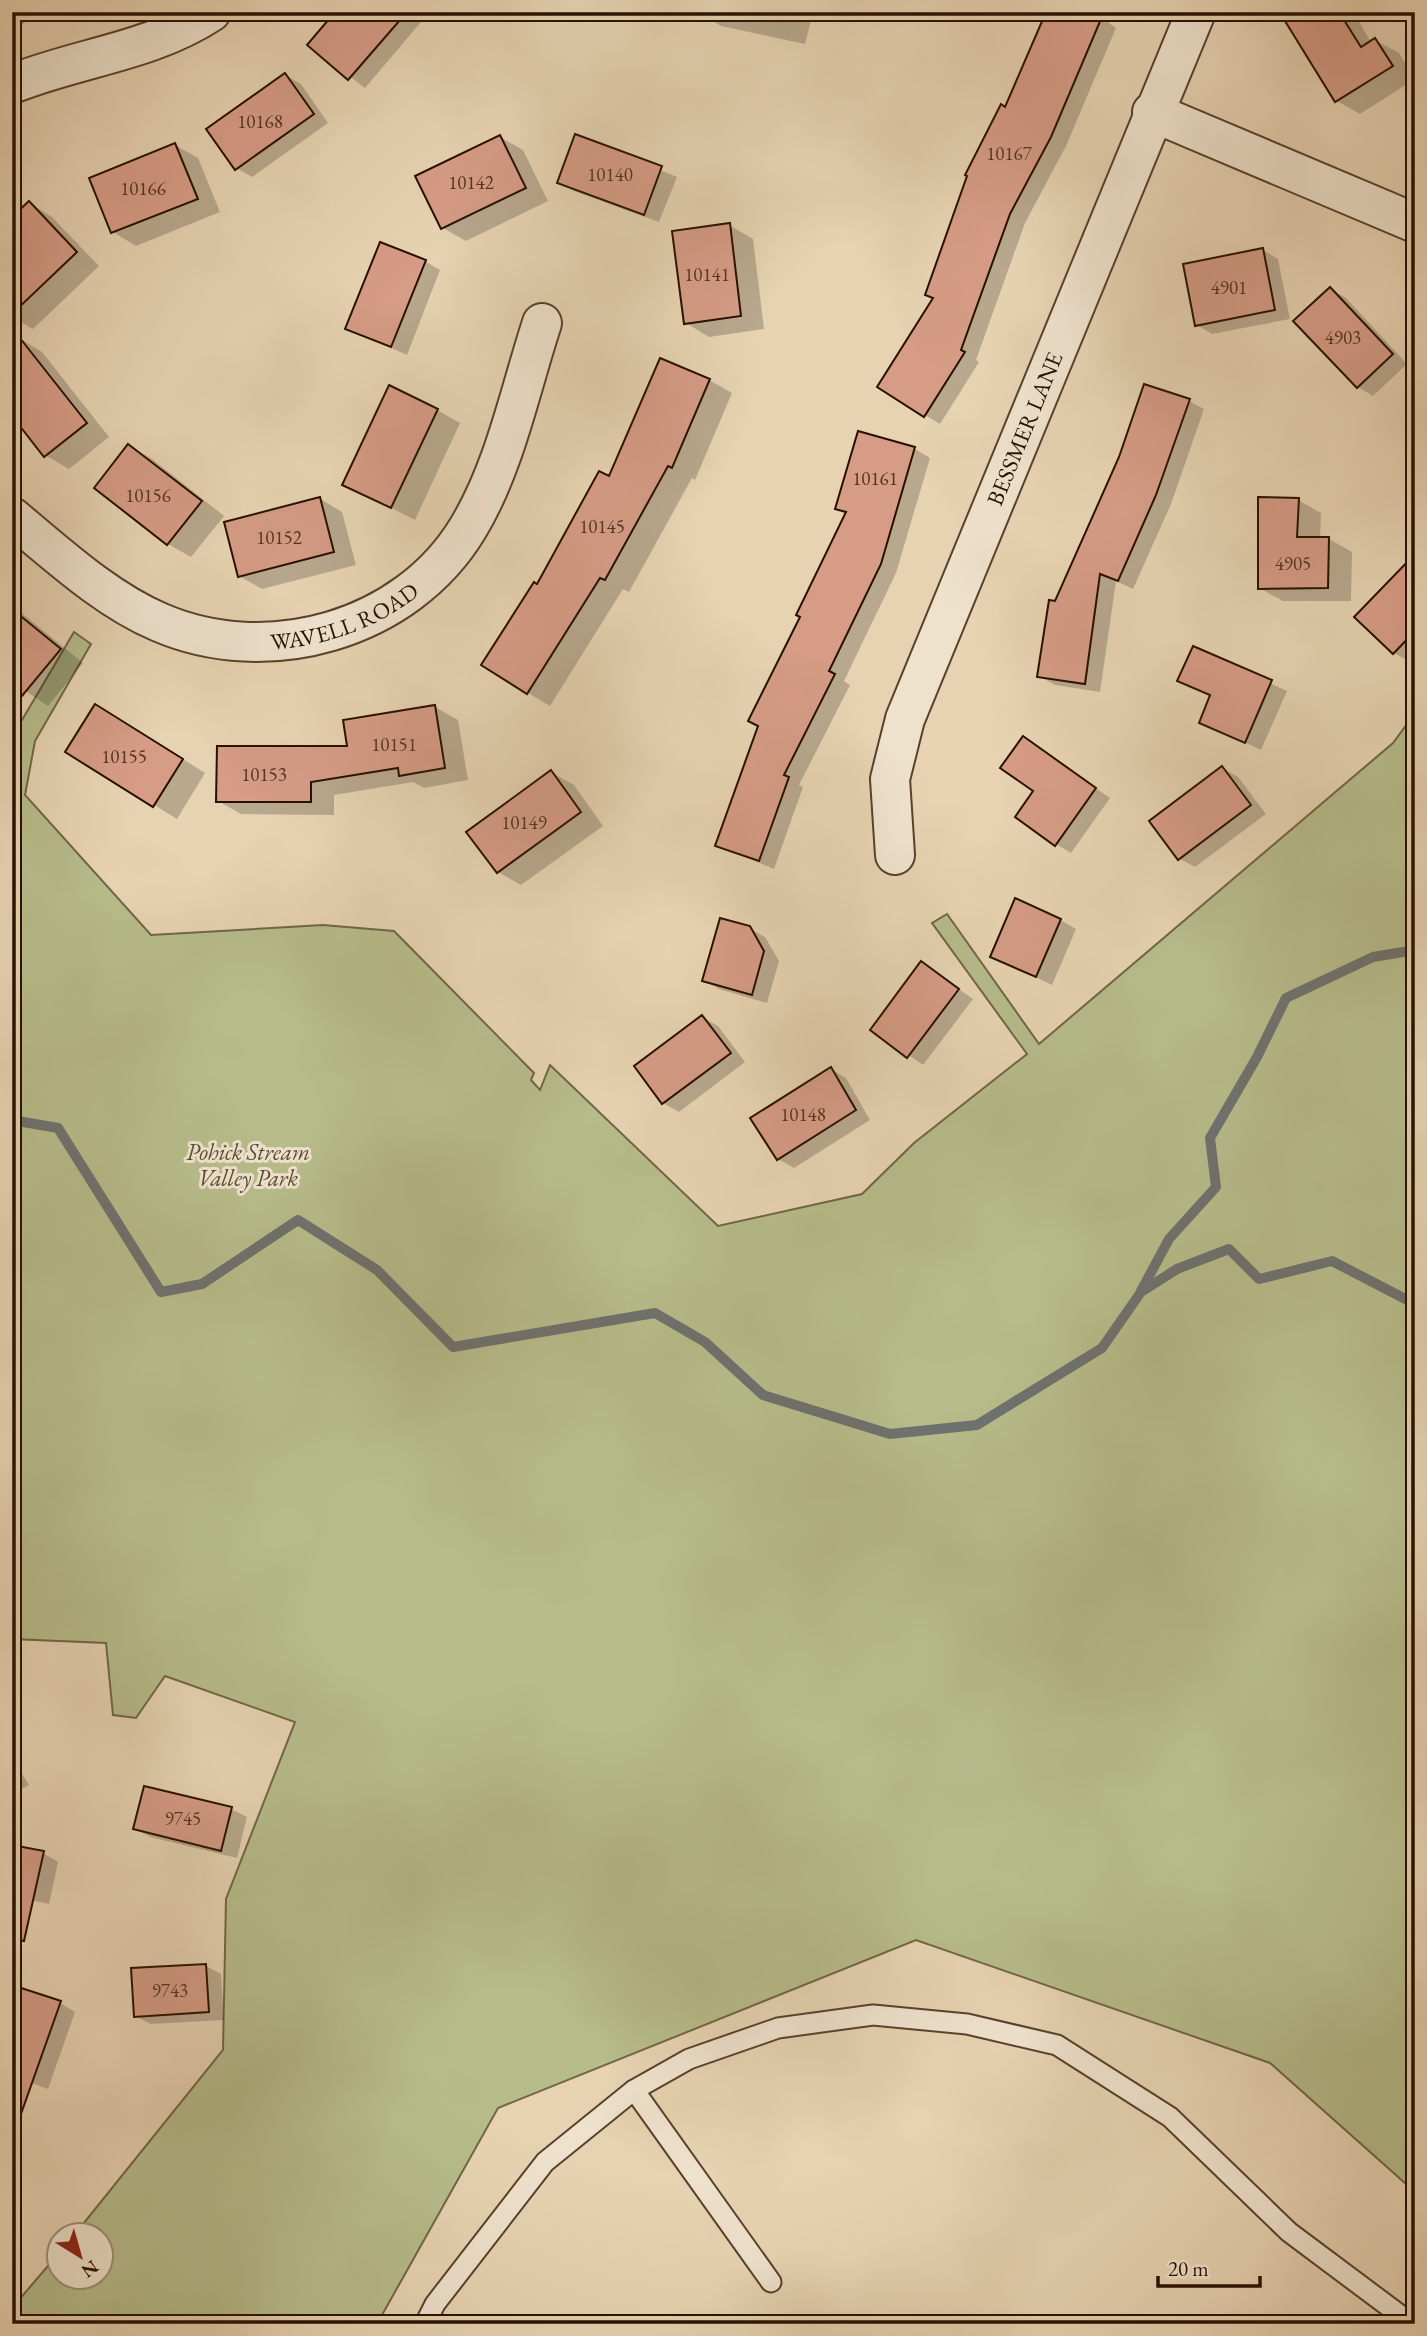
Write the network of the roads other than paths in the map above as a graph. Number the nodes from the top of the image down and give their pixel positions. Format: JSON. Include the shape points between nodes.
{"nodes":[{"id":1,"x":211,"y":12,"type":"edge"},
{"id":2,"x":1196,"y":12,"type":"edge"},
{"id":3,"x":12,"y":84,"type":"edge"},
{"id":4,"x":1152,"y":112,"type":"junction"},
{"id":5,"x":1415,"y":223,"type":"edge"},
{"id":6,"x":542,"y":323,"type":"dead end"},
{"id":7,"x":12,"y":517,"type":"edge"},
{"id":8,"x":895,"y":855,"type":"dead end"},
{"id":9,"x":635,"y":2090,"type":"junction"},
{"id":10,"x":771,"y":2282,"type":"dead end"},
{"id":11,"x":425,"y":2324,"type":"edge"},
{"id":12,"x":1412,"y":2324,"type":"edge"}],
"edges":[{"from":1,"to":3,"type":"street","via":[[145,46],[45,70]]},
{"from":2,"to":4,"type":"street","name":"BESSMER LANE"},
{"from":4,"to":5,"type":"street"},
{"from":4,"to":8,"type":"street","name":"BESSMER LANE","via":[[905,719],[890,779]]},
{"from":6,"to":7,"type":"street","name":"WAVELL ROAD","via":[[488,491],[467,530],[423,581],[356,623],[303,639],[272,642],[187,632],[123,603]]},
{"from":9,"to":10,"type":"lane"},
{"from":9,"to":11,"type":"lane","via":[[545,2162],[435,2304]]},
{"from":9,"to":12,"type":"lane","via":[[689,2059],[778,2028],[873,2015],[967,2024],[1057,2045],[1170,2116],[1289,2232]]}]}
